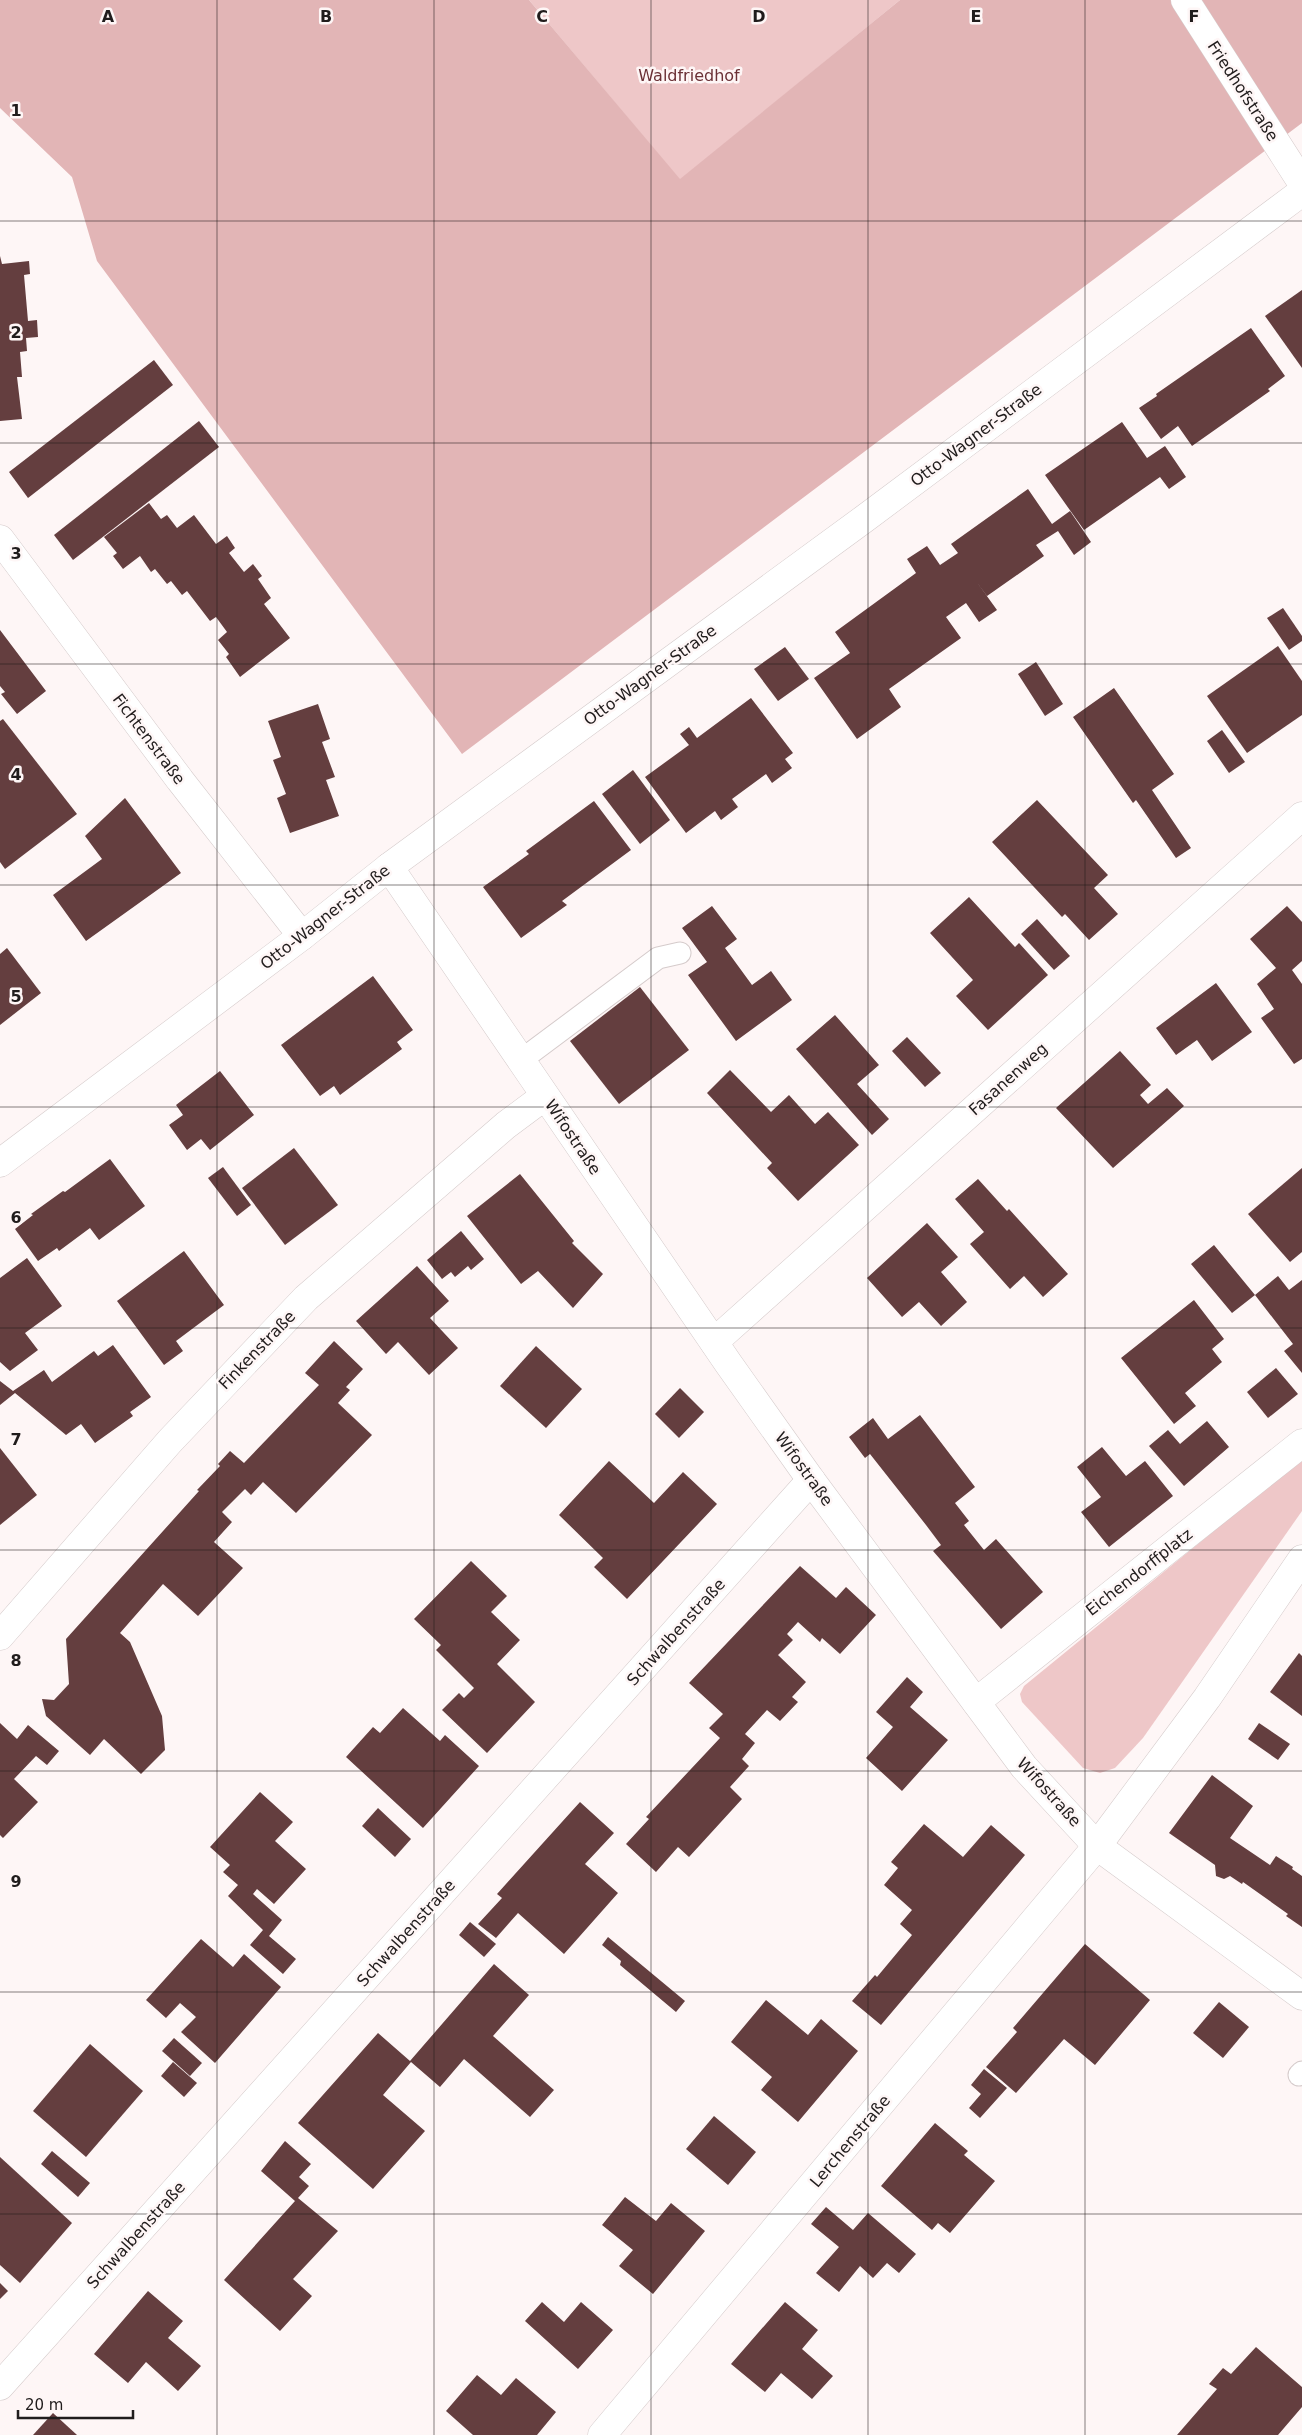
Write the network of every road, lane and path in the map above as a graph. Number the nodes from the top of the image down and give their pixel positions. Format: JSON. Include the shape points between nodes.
{"nodes":[{"id":1,"x":1185,"y":0,"type":"edge"},
{"id":2,"x":1302,"y":183,"type":"edge"},
{"id":3,"x":1302,"y":192,"type":"edge"},
{"id":4,"x":0,"y":539,"type":"edge"},
{"id":5,"x":1302,"y":816,"type":"edge"},
{"id":6,"x":389,"y":867,"type":"junction"},
{"id":7,"x":302,"y":936,"type":"junction"},
{"id":8,"x":680,"y":953,"type":"dead end"},
{"id":9,"x":520,"y":1061,"type":"junction"},
{"id":10,"x":545,"y":1096,"type":"junction"},
{"id":11,"x":0,"y":1163,"type":"edge"},
{"id":12,"x":714,"y":1342,"type":"junction"},
{"id":13,"x":1302,"y":1443,"type":"edge"},
{"id":14,"x":811,"y":1480,"type":"junction"},
{"id":15,"x":1300,"y":1567,"type":"edge"},
{"id":16,"x":0,"y":1636,"type":"edge"},
{"id":17,"x":976,"y":1702,"type":"junction"},
{"id":18,"x":1098,"y":1846,"type":"junction"},
{"id":19,"x":1302,"y":1996,"type":"edge"},
{"id":20,"x":0,"y":2386,"type":"edge"},
{"id":21,"x":602,"y":2435,"type":"edge"}],
"edges":[{"from":1,"to":2,"type":"street","name":"Friedhofstraße"},
{"from":3,"to":6,"type":"street","name":"Otto-Wagner-Straße","via":[[864,520]]},
{"from":4,"to":7,"type":"street","name":"Fichtenstraße","via":[[180,780]]},
{"from":5,"to":12,"type":"street","name":"Fasanenweg"},
{"from":6,"to":7,"type":"street","name":"Otto-Wagner-Straße"},
{"from":6,"to":9,"type":"street","name":"Wifostraße"},
{"from":7,"to":11,"type":"street","name":"Otto-Wagner-Straße"},
{"from":8,"to":9,"type":"lane","via":[[658,958]]},
{"from":9,"to":10,"type":"street","name":"Wifostraße"},
{"from":10,"to":12,"type":"street","name":"Wifostraße"},
{"from":10,"to":16,"type":"street","name":"Finkenstraße","via":[[506,1125],[306,1298],[170,1441]]},
{"from":12,"to":14,"type":"street","name":"Wifostraße"},
{"from":13,"to":17,"type":"street","name":"Eichendorffplatz"},
{"from":14,"to":17,"type":"street","name":"Wifostraße"},
{"from":14,"to":20,"type":"street","name":"Schwalbenstraße"},
{"from":15,"to":18,"type":"street"},
{"from":17,"to":18,"type":"street","name":"Wifostraße","via":[[1024,1767]]},
{"from":18,"to":19,"type":"street","name":"Wifostraße"},
{"from":18,"to":21,"type":"street","name":"Lerchenstraße"}]}
